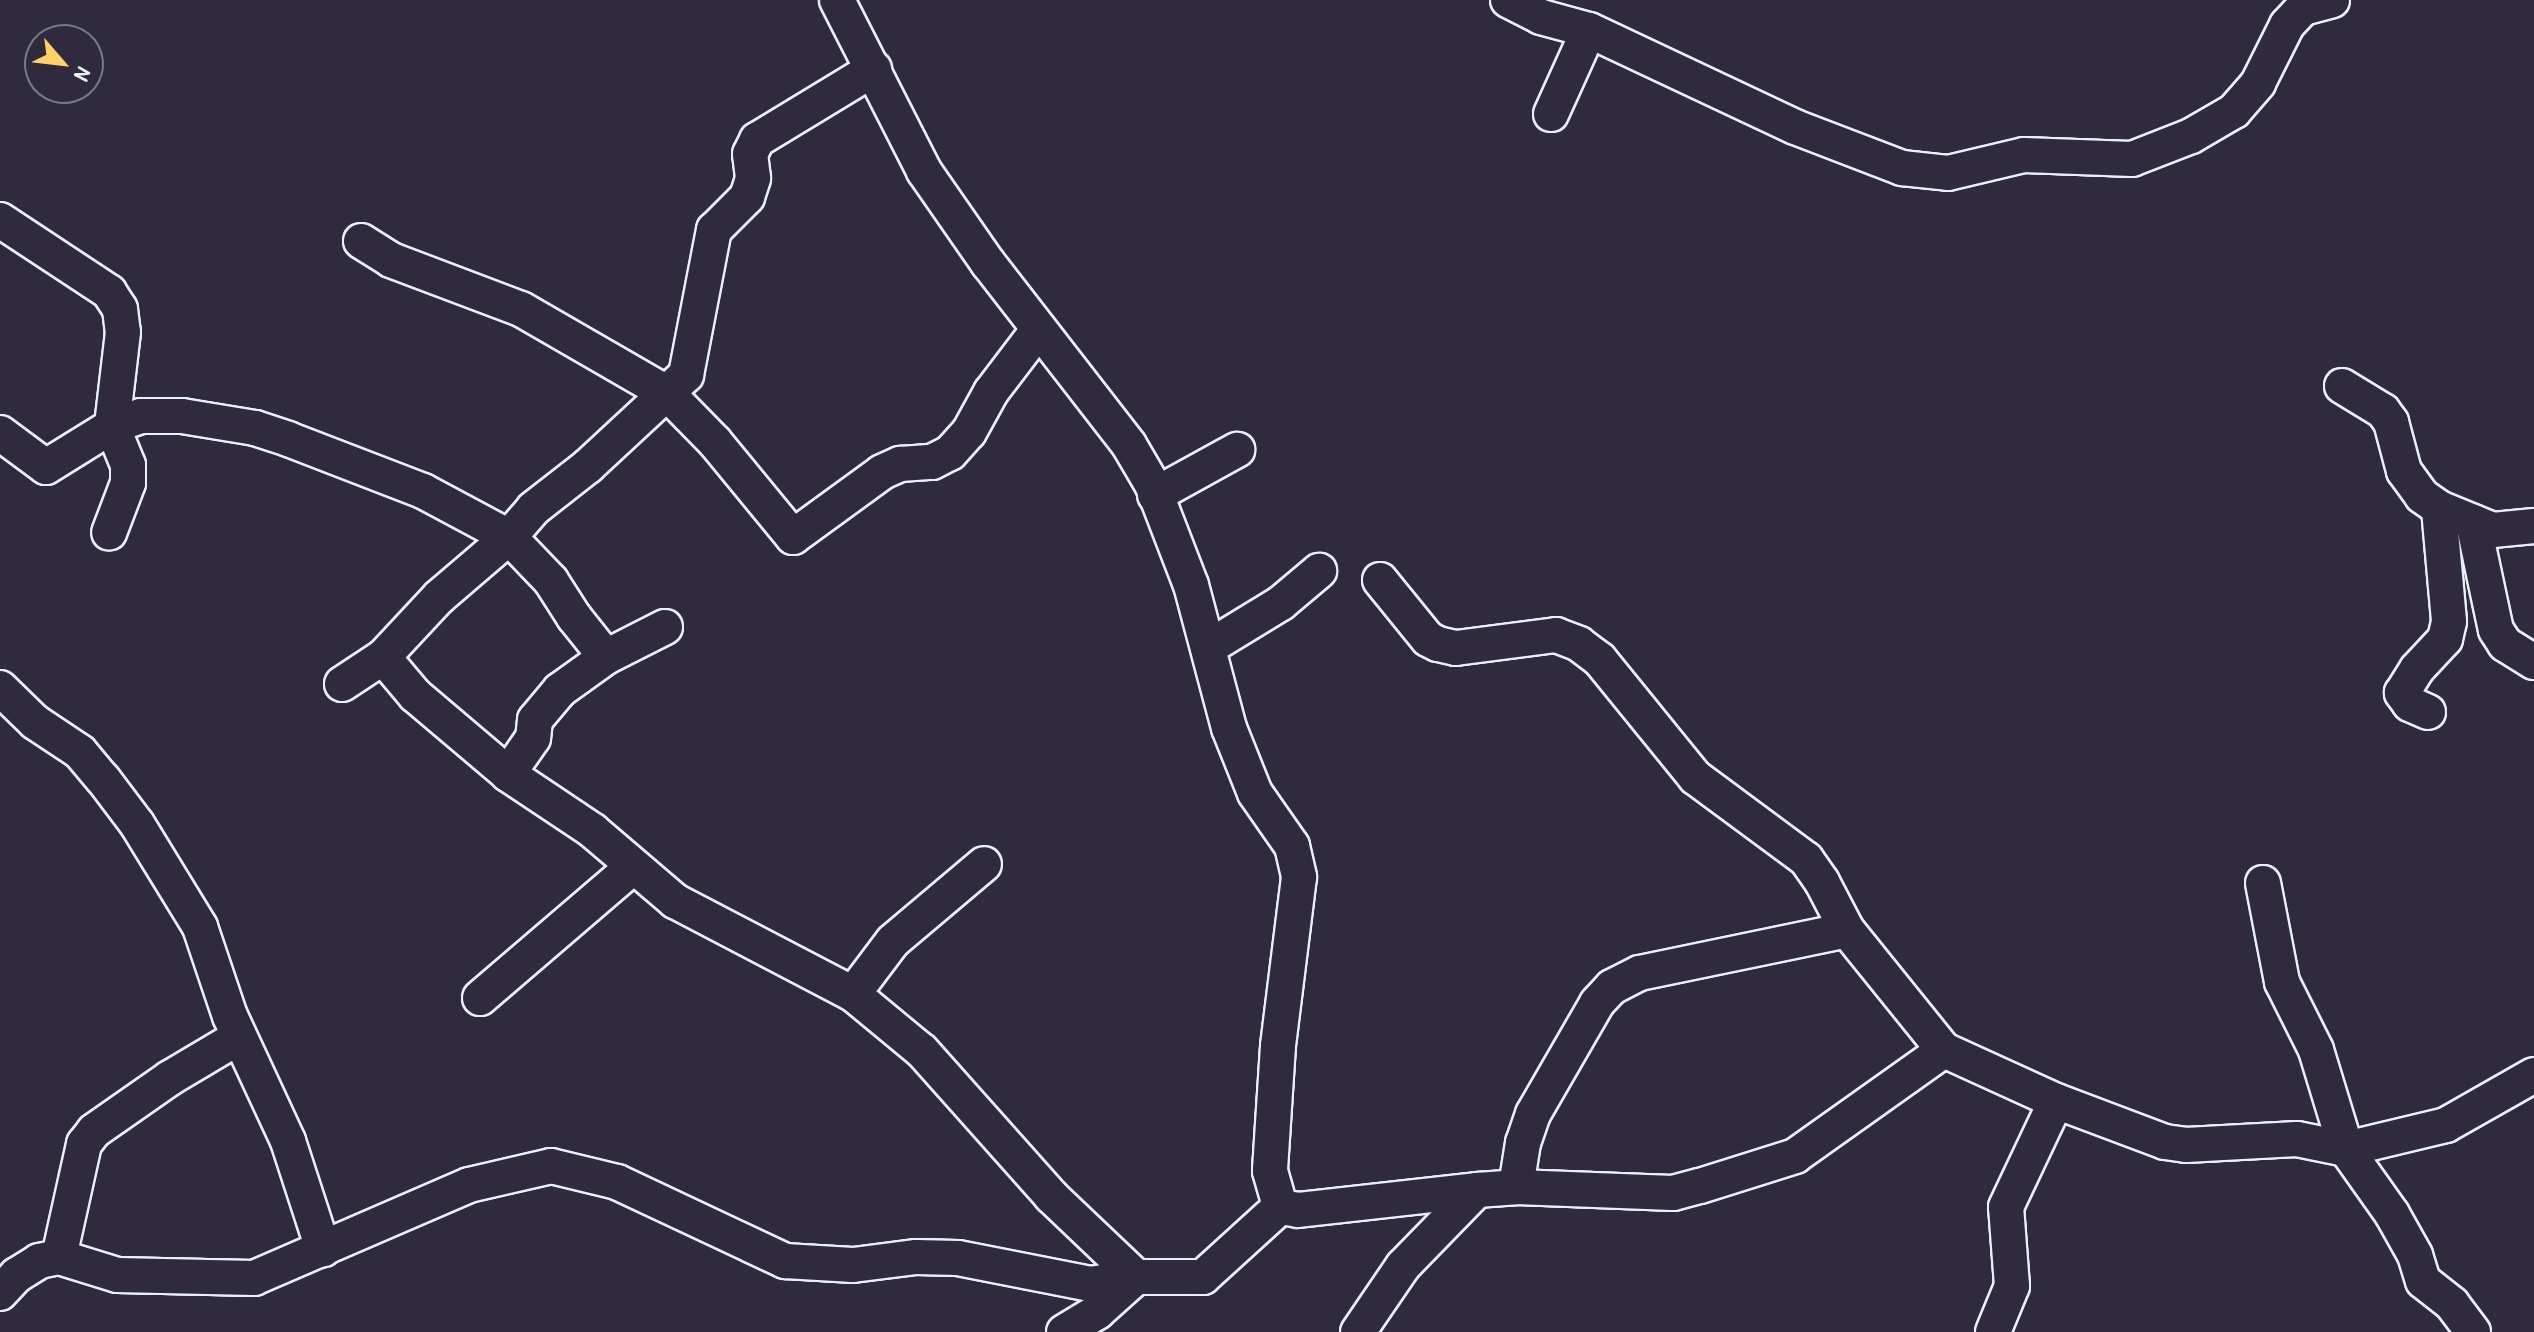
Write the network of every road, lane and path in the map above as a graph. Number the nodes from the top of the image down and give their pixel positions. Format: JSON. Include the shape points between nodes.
{"nodes":[{"id":1,"x":837,"y":0,"type":"edge"},
{"id":2,"x":1508,"y":0,"type":"edge"},
{"id":3,"x":2332,"y":0,"type":"edge"},
{"id":4,"x":1589,"y":30,"type":"junction"},
{"id":5,"x":874,"y":69,"type":"junction"},
{"id":6,"x":1551,"y":114,"type":"dead end"},
{"id":7,"x":0,"y":220,"type":"edge"},
{"id":8,"x":361,"y":241,"type":"dead end"},
{"id":9,"x":1039,"y":329,"type":"junction"},
{"id":10,"x":2342,"y":386,"type":"dead end"},
{"id":11,"x":668,"y":394,"type":"junction"},
{"id":12,"x":112,"y":426,"type":"junction"},
{"id":13,"x":0,"y":433,"type":"edge"},
{"id":14,"x":1237,"y":450,"type":"dead end"},
{"id":15,"x":1155,"y":495,"type":"junction"},
{"id":16,"x":2439,"y":508,"type":"junction"},
{"id":17,"x":2473,"y":522,"type":"junction"},
{"id":18,"x":2534,"y":526,"type":"edge"},
{"id":19,"x":109,"y":533,"type":"dead end"},
{"id":20,"x":509,"y":537,"type":"junction"},
{"id":21,"x":1319,"y":571,"type":"dead end"},
{"id":22,"x":1380,"y":580,"type":"dead end"},
{"id":23,"x":665,"y":627,"type":"dead end"},
{"id":24,"x":1209,"y":647,"type":"junction"},
{"id":25,"x":383,"y":657,"type":"junction"},
{"id":26,"x":606,"y":657,"type":"junction"},
{"id":27,"x":2534,"y":662,"type":"edge"},
{"id":28,"x":342,"y":684,"type":"dead end"},
{"id":29,"x":0,"y":688,"type":"edge"},
{"id":30,"x":2428,"y":712,"type":"dead end"},
{"id":31,"x":508,"y":774,"type":"junction"},
{"id":32,"x":984,"y":864,"type":"dead end"},
{"id":33,"x":633,"y":867,"type":"junction"},
{"id":34,"x":2263,"y":883,"type":"dead end"},
{"id":35,"x":1847,"y":930,"type":"junction"},
{"id":36,"x":853,"y":994,"type":"junction"},
{"id":37,"x":480,"y":998,"type":"dead end"},
{"id":38,"x":239,"y":1037,"type":"junction"},
{"id":39,"x":1944,"y":1050,"type":"junction"},
{"id":40,"x":2534,"y":1075,"type":"edge"},
{"id":41,"x":2056,"y":1101,"type":"junction"},
{"id":42,"x":2346,"y":1149,"type":"junction"},
{"id":43,"x":1516,"y":1187,"type":"junction"},
{"id":44,"x":1477,"y":1190,"type":"junction"},
{"id":45,"x":1280,"y":1207,"type":"junction"},
{"id":46,"x":323,"y":1249,"type":"junction"},
{"id":47,"x":59,"y":1257,"type":"junction"},
{"id":48,"x":1136,"y":1277,"type":"junction"},
{"id":49,"x":0,"y":1293,"type":"edge"},
{"id":50,"x":1064,"y":1332,"type":"edge"},
{"id":51,"x":1358,"y":1332,"type":"edge"},
{"id":52,"x":1993,"y":1332,"type":"edge"},
{"id":53,"x":2473,"y":1332,"type":"edge"}],
"edges":[{"from":1,"to":5,"type":"street"},
{"from":2,"to":4,"type":"street","via":[[1541,17]]},
{"from":3,"to":4,"type":"street","via":[[2303,8],[2287,25],[2258,83],[2234,111],[2191,136],[2132,159],[2024,155],[1948,173],[1902,168],[1795,127]]},
{"from":4,"to":6,"type":"street"},
{"from":5,"to":9,"type":"street","via":[[924,171]]},
{"from":5,"to":11,"type":"street","via":[[757,140],[750,154],[753,178],[747,197],[714,230],[689,365]]},
{"from":7,"to":12,"type":"street","via":[[109,292],[120,309],[123,332]]},
{"from":8,"to":11,"type":"street","via":[[391,260],[521,309]]},
{"from":9,"to":11,"type":"street","via":[[950,453],[932,462],[894,465],[793,537]]},
{"from":9,"to":15,"type":"street","via":[[1129,445]]},
{"from":10,"to":16,"type":"street","via":[[2383,411],[2404,471],[2422,496]]},
{"from":11,"to":20,"type":"street","via":[[533,509]]},
{"from":12,"to":13,"type":"street","via":[[46,467]]},
{"from":12,"to":19,"type":"street","via":[[128,465],[128,483]]},
{"from":12,"to":20,"type":"street","via":[[141,416],[182,416],[255,428],[423,491]]},
{"from":14,"to":15,"type":"street"},
{"from":15,"to":24,"type":"street"},
{"from":16,"to":17,"type":"street"},
{"from":16,"to":30,"type":"street","via":[[2449,621],[2445,639],[2402,693],[2410,704]]},
{"from":17,"to":18,"type":"street","via":[[2508,531]]},
{"from":17,"to":27,"type":"street","via":[[2496,630],[2505,644]]},
{"from":20,"to":25,"type":"street","via":[[439,597]]},
{"from":20,"to":26,"type":"street","via":[[551,581]]},
{"from":21,"to":24,"type":"street","via":[[1281,603]]},
{"from":22,"to":35,"type":"street","via":[[1428,639],[1438,644],[1456,648],[1556,635],[1579,644],[1600,660],[1695,777],[1806,859]]},
{"from":23,"to":26,"type":"street"},
{"from":24,"to":45,"type":"street","via":[[1229,728],[1255,793],[1292,846],[1299,877],[1278,1046],[1270,1171]]},
{"from":25,"to":28,"type":"street"},
{"from":25,"to":31,"type":"street","via":[[415,695]]},
{"from":26,"to":31,"type":"street","via":[[560,690],[535,720],[533,738]]},
{"from":29,"to":38,"type":"street","via":[[35,722],[80,752],[137,824],[208,944]]},
{"from":31,"to":33,"type":"street","via":[[593,831]]},
{"from":32,"to":36,"type":"street","via":[[893,941]]},
{"from":33,"to":36,"type":"street","via":[[675,901]]},
{"from":33,"to":37,"type":"street"},
{"from":34,"to":42,"type":"street","via":[[2282,982],[2316,1050]]},
{"from":35,"to":39,"type":"street"},
{"from":35,"to":43,"type":"street","via":[[1640,973],[1612,987],[1597,1003],[1533,1114]]},
{"from":36,"to":48,"type":"street","via":[[953,1082],[1018,1161]]},
{"from":38,"to":46,"type":"street","via":[[288,1141]]},
{"from":38,"to":47,"type":"street","via":[[94,1131],[84,1144]]},
{"from":39,"to":41,"type":"street"},
{"from":39,"to":43,"type":"street","via":[[1795,1156],[1659,1194]]},
{"from":40,"to":42,"type":"street","via":[[2446,1125]]},
{"from":41,"to":42,"type":"street","via":[[2165,1142],[2297,1139]]},
{"from":41,"to":52,"type":"street","via":[[2006,1207],[2012,1286]]},
{"from":42,"to":53,"type":"street","via":[[2392,1214],[2423,1281],[2452,1304]]},
{"from":43,"to":44,"type":"street"},
{"from":44,"to":45,"type":"street","via":[[1298,1210]]},
{"from":44,"to":51,"type":"street","via":[[1403,1266]]},
{"from":45,"to":48,"type":"street","via":[[1203,1277]]},
{"from":46,"to":47,"type":"street","via":[[254,1278],[236,1279],[117,1275]]},
{"from":46,"to":48,"type":"street","via":[[469,1185],[551,1166],[617,1182],[785,1261],[853,1265],[958,1258],[1090,1284]]},
{"from":47,"to":49,"type":"street","via":[[39,1261]]},
{"from":48,"to":50,"type":"street","via":[[1097,1312]]}]}
